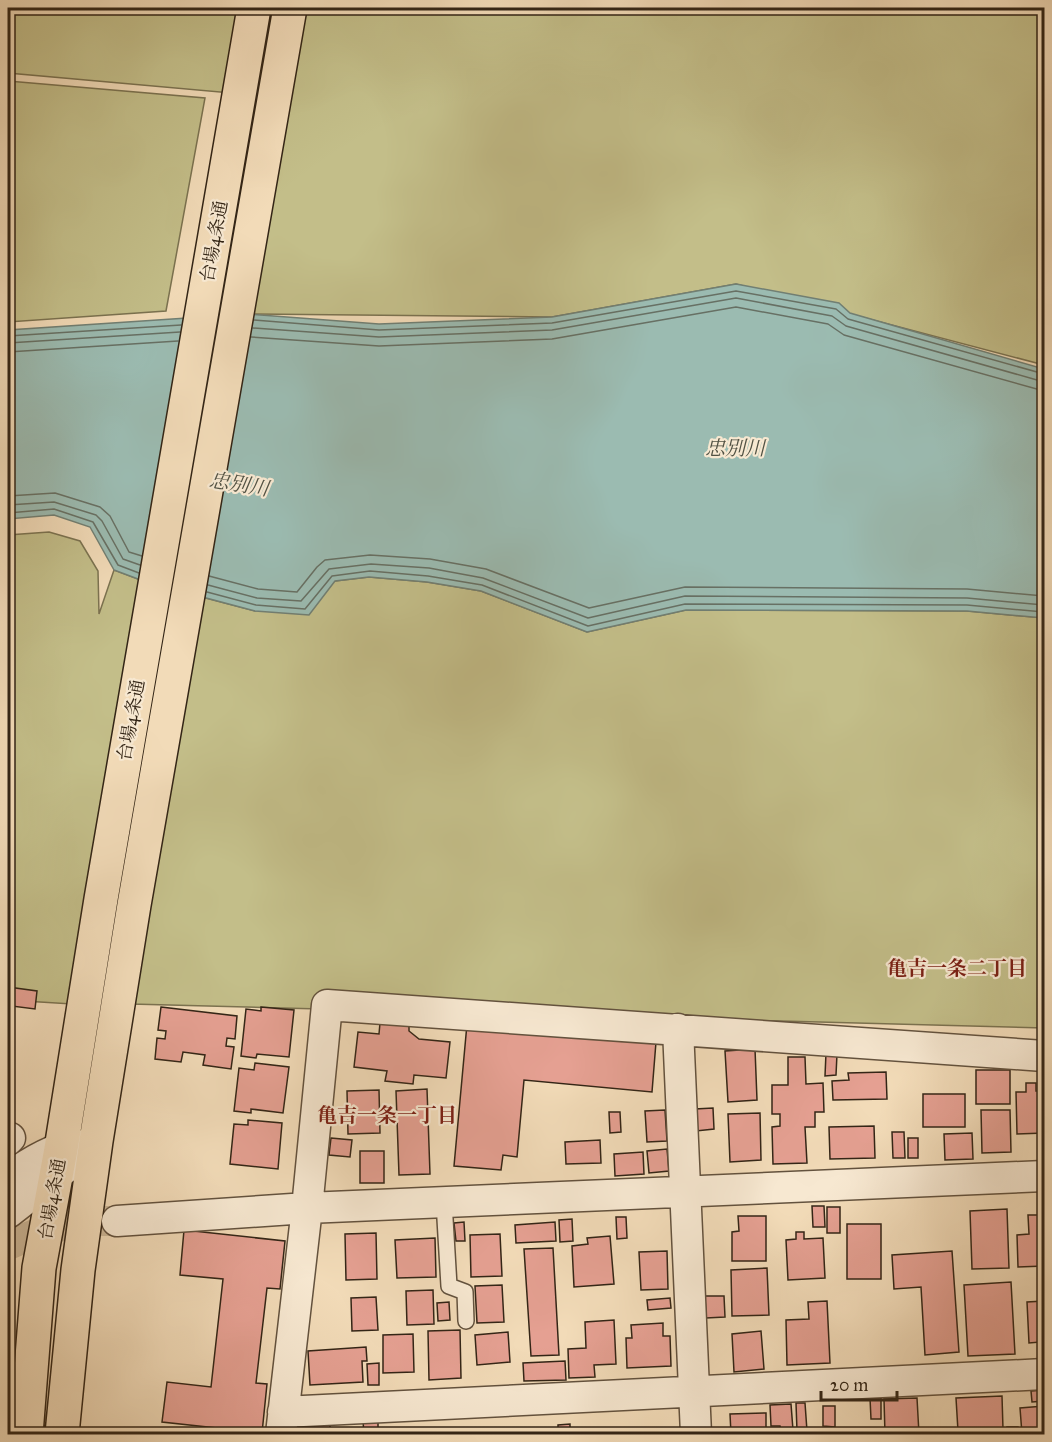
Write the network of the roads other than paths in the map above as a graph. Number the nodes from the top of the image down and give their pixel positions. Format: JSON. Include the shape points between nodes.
{"nodes":[{"id":1,"x":254,"y":8,"type":"edge"},
{"id":2,"x":290,"y":8,"type":"edge"},
{"id":3,"x":678,"y":1029,"type":"junction"},
{"id":4,"x":1044,"y":1056,"type":"edge"},
{"id":5,"x":96,"y":1141,"type":"junction"},
{"id":6,"x":59,"y":1161,"type":"junction"},
{"id":7,"x":1044,"y":1176,"type":"edge"},
{"id":8,"x":8,"y":1180,"type":"edge"},
{"id":9,"x":687,"y":1192,"type":"junction"},
{"id":10,"x":444,"y":1202,"type":"junction"},
{"id":11,"x":307,"y":1208,"type":"junction"},
{"id":12,"x":8,"y":1211,"type":"edge"},
{"id":13,"x":117,"y":1221,"type":"tunnel mouth"},
{"id":14,"x":466,"y":1321,"type":"dead end"},
{"id":15,"x":1044,"y":1374,"type":"edge"},
{"id":16,"x":693,"y":1393,"type":"junction"},
{"id":17,"x":282,"y":1423,"type":"edge"},
{"id":18,"x":26,"y":1434,"type":"edge"},
{"id":19,"x":62,"y":1434,"type":"edge"},
{"id":20,"x":696,"y":1434,"type":"edge"}],
"edges":[{"from":1,"to":6,"type":"highway","name":"台場4条通","via":[[100,899]]},
{"from":2,"to":5,"type":"highway","name":"台場4条通"},
{"from":3,"to":4,"type":"street"},
{"from":3,"to":9,"type":"street"},
{"from":3,"to":11,"type":"street","via":[[327,1005]]},
{"from":5,"to":6,"type":"street"},
{"from":5,"to":19,"type":"highway","name":"台場4条通","via":[[78,1270]]},
{"from":6,"to":8,"type":"street","via":[[27,1166]]},
{"from":6,"to":12,"type":"street"},
{"from":6,"to":18,"type":"highway","name":"台場4条通","via":[[39,1268]]},
{"from":7,"to":9,"type":"street"},
{"from":9,"to":10,"type":"street"},
{"from":9,"to":16,"type":"street"},
{"from":10,"to":11,"type":"street"},
{"from":10,"to":14,"type":"lane","via":[[448,1286],[465,1292]]},
{"from":11,"to":13,"type":"street"},
{"from":11,"to":17,"type":"street"},
{"from":15,"to":16,"type":"street"},
{"from":16,"to":17,"type":"street"},
{"from":16,"to":20,"type":"street"}]}
